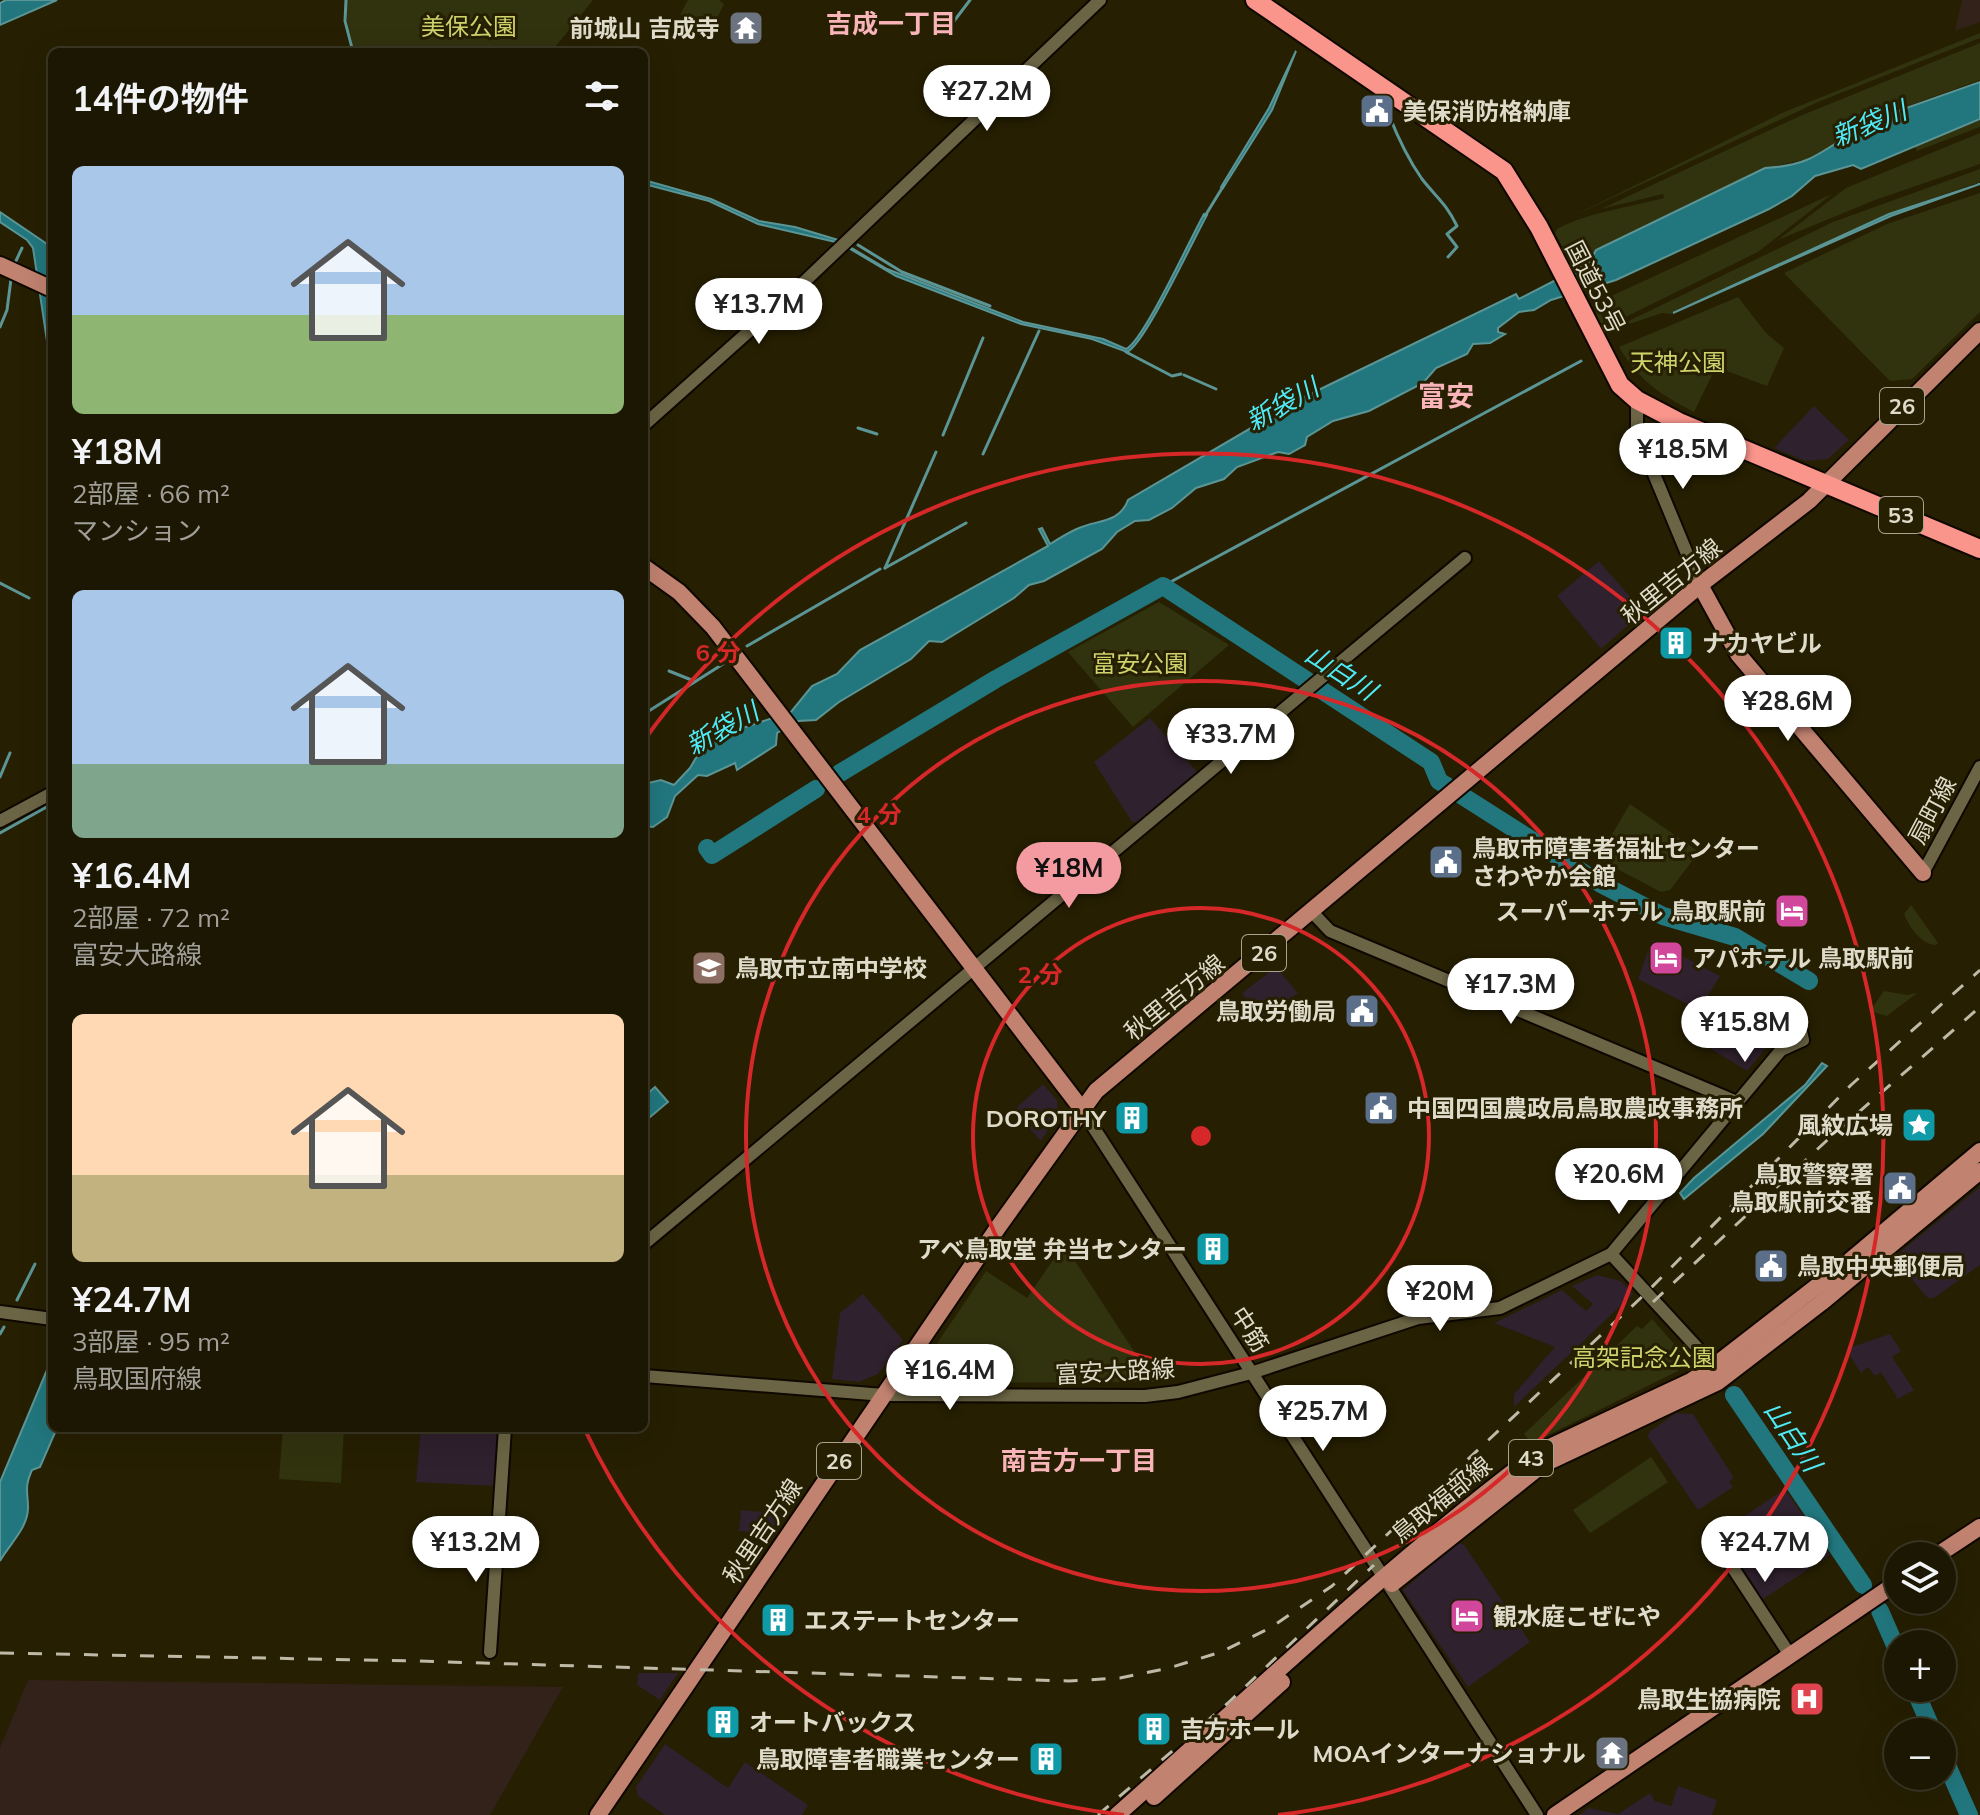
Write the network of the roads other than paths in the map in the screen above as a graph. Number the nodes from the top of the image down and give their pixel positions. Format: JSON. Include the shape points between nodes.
{"nodes":[{"id":1,"x":1100,"y":0,"type":"edge"},
{"id":2,"x":1255,"y":0,"type":"edge"},
{"id":3,"x":0,"y":265,"type":"edge"},
{"id":4,"x":46,"y":286,"type":"edge"},
{"id":5,"x":1980,"y":331,"type":"edge"},
{"id":6,"x":1637,"y":400,"type":"junction"},
{"id":7,"x":648,"y":421,"type":"edge"},
{"id":8,"x":1827,"y":483,"type":"junction"},
{"id":9,"x":1980,"y":549,"type":"edge"},
{"id":10,"x":1465,"y":558,"type":"dead end"},
{"id":11,"x":648,"y":570,"type":"edge"},
{"id":12,"x":1700,"y":585,"type":"junction"},
{"id":13,"x":1980,"y":767,"type":"edge"},
{"id":14,"x":48,"y":795,"type":"edge"},
{"id":15,"x":0,"y":821,"type":"edge"},
{"id":16,"x":1923,"y":873,"type":"joint"},
{"id":17,"x":1313,"y":913,"type":"junction"},
{"id":18,"x":974,"y":967,"type":"junction"},
{"id":19,"x":1781,"y":1050,"type":"dead end"},
{"id":20,"x":1737,"y":1102,"type":"junction"},
{"id":21,"x":1081,"y":1108,"type":"junction"},
{"id":22,"x":1980,"y":1151,"type":"edge"},
{"id":23,"x":1980,"y":1171,"type":"edge"},
{"id":24,"x":648,"y":1241,"type":"edge"},
{"id":25,"x":1611,"y":1254,"type":"junction"},
{"id":26,"x":0,"y":1312,"type":"edge"},
{"id":27,"x":48,"y":1318,"type":"edge"},
{"id":28,"x":1714,"y":1366,"type":"junction"},
{"id":29,"x":1251,"y":1373,"type":"junction"},
{"id":30,"x":648,"y":1376,"type":"edge"},
{"id":31,"x":884,"y":1395,"type":"junction"},
{"id":32,"x":505,"y":1432,"type":"edge"},
{"id":33,"x":1980,"y":1527,"type":"edge"},
{"id":34,"x":1710,"y":1533,"type":"dead end"},
{"id":35,"x":1956,"y":1543,"type":"edge"},
{"id":36,"x":1387,"y":1581,"type":"junction"},
{"id":37,"x":1884,"y":1591,"type":"edge"},
{"id":38,"x":490,"y":1652,"type":"dead end"},
{"id":39,"x":1790,"y":1655,"type":"junction"},
{"id":40,"x":598,"y":1815,"type":"edge"},
{"id":41,"x":1117,"y":1815,"type":"edge"},
{"id":42,"x":1133,"y":1815,"type":"edge"},
{"id":43,"x":1537,"y":1815,"type":"edge"},
{"id":44,"x":1555,"y":1815,"type":"edge"}],
"edges":[{"from":1,"to":7,"type":"street","via":[[804,282]]},
{"from":2,"to":6,"type":"highway","name":"国道53号","number":"53","via":[[1504,171],[1620,385]]},
{"from":3,"to":4,"type":"main road"},
{"from":5,"to":8,"type":"main road","name":"秋里吉方線","number":"26"},
{"from":6,"to":8,"type":"highway","name":"国道53号","number":"53"},
{"from":6,"to":12,"type":"street","via":[[1637,433]]},
{"from":8,"to":9,"type":"highway","name":"国道53号","number":"53"},
{"from":8,"to":12,"type":"main road","name":"秋里吉方線","number":"26"},
{"from":10,"to":18,"type":"street"},
{"from":11,"to":18,"type":"main road","via":[[693,605],[753,677]]},
{"from":12,"to":16,"type":"main road","via":[[1738,654]]},
{"from":12,"to":17,"type":"main road","name":"秋里吉方線","number":"26"},
{"from":13,"to":16,"type":"street","name":"扇町線"},
{"from":14,"to":15,"type":"street"},
{"from":17,"to":20,"type":"street","via":[[1330,931]]},
{"from":17,"to":21,"type":"main road","name":"秋里吉方線","number":"26"},
{"from":18,"to":21,"type":"main road"},
{"from":18,"to":24,"type":"street"},
{"from":19,"to":20,"type":"street"},
{"from":20,"to":25,"type":"street"},
{"from":21,"to":29,"type":"street","name":"中筋"},
{"from":21,"to":31,"type":"main road","name":"秋里吉方線","number":"26"},
{"from":22,"to":28,"type":"main road","name":"鳥取福部線","number":"43"},
{"from":23,"to":36,"type":"main road","name":"鳥取福部線","number":"43","via":[[1718,1382],[1542,1465]]},
{"from":25,"to":28,"type":"street"},
{"from":25,"to":29,"type":"street","name":"富安大路線","via":[[1500,1308],[1418,1318]]},
{"from":26,"to":27,"type":"street"},
{"from":28,"to":36,"type":"main road","name":"鳥取福部線","number":"43","via":[[1539,1452]]},
{"from":29,"to":31,"type":"street","name":"富安大路線","via":[[1145,1396]]},
{"from":29,"to":36,"type":"street","name":"中筋"},
{"from":30,"to":31,"type":"street","name":"富安大路線"},
{"from":31,"to":40,"type":"main road","name":"秋里吉方線","number":"26"},
{"from":32,"to":38,"type":"street"},
{"from":33,"to":35,"type":"main road"},
{"from":34,"to":39,"type":"street"},
{"from":36,"to":41,"type":"main road","name":"鳥取福部線","number":"43"},
{"from":36,"to":42,"type":"main road","name":"鳥取福部線","number":"43","via":[[1247,1717]]},
{"from":36,"to":43,"type":"street","name":"中筋"},
{"from":37,"to":39,"type":"main road"},
{"from":39,"to":44,"type":"main road"}]}
